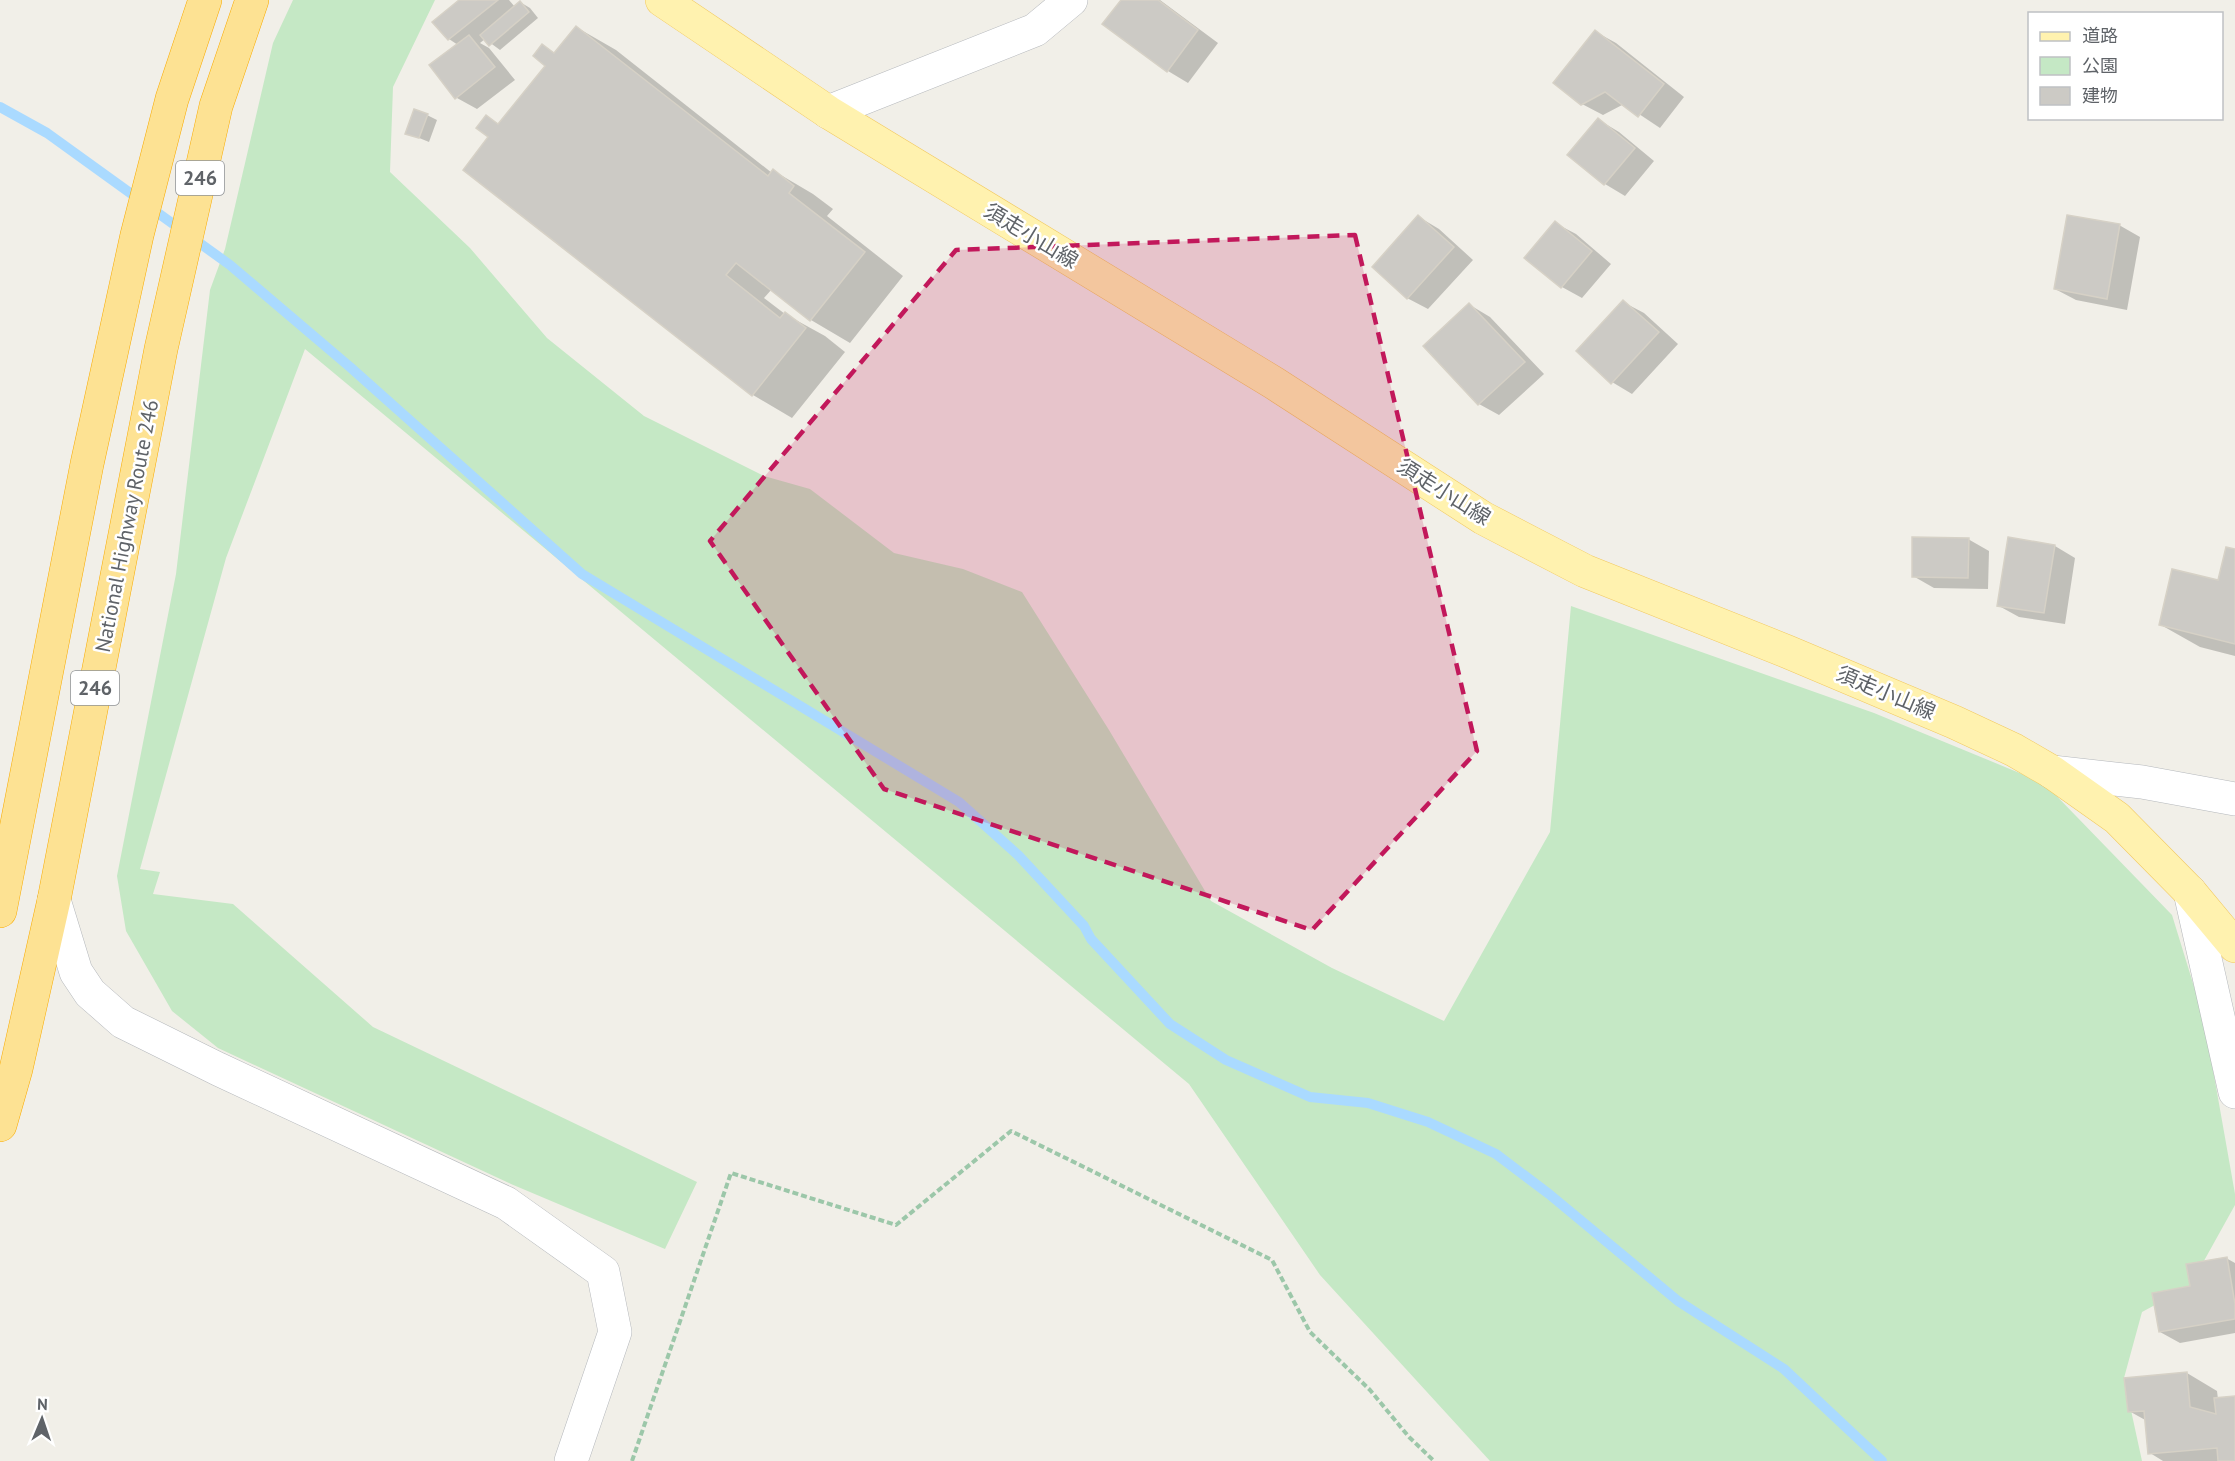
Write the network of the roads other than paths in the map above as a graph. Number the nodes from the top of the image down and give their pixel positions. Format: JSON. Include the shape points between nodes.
{"nodes":[{"id":1,"x":205,"y":0,"type":"edge"},
{"id":2,"x":252,"y":0,"type":"edge"},
{"id":3,"x":662,"y":0,"type":"edge"},
{"id":4,"x":1071,"y":0,"type":"edge"},
{"id":5,"x":828,"y":112,"type":"junction"},
{"id":6,"x":2052,"y":772,"type":"junction"},
{"id":7,"x":2235,"y":800,"type":"edge"},
{"id":8,"x":6,"y":855,"type":"edge"},
{"id":9,"x":2190,"y":892,"type":"junction"},
{"id":10,"x":54,"y":900,"type":"junction"},
{"id":11,"x":0,"y":911,"type":"edge"},
{"id":12,"x":2235,"y":946,"type":"edge"},
{"id":13,"x":2235,"y":1092,"type":"edge"},
{"id":14,"x":0,"y":1125,"type":"edge"},
{"id":15,"x":571,"y":1461,"type":"edge"}],
"edges":[{"from":1,"to":8,"type":"highway","number":"246","via":[[172,99],[136,235]]},
{"from":2,"to":10,"type":"highway","name":"National Highway Route 246","number":"246","via":[[216,106],[161,349]]},
{"from":3,"to":5,"type":"main road","name":"須走小山線"},
{"from":4,"to":5,"type":"street","via":[[1035,30]]},
{"from":5,"to":6,"type":"main road","name":"須走小山線","via":[[1274,383],[1483,518],[1586,571],[1944,717]]},
{"from":6,"to":7,"type":"street","via":[[2142,782]]},
{"from":6,"to":9,"type":"main road","name":"須走小山線","via":[[2117,818]]},
{"from":8,"to":11,"type":"highway","number":"246"},
{"from":9,"to":12,"type":"main road","name":"須走小山線"},
{"from":9,"to":13,"type":"street"},
{"from":10,"to":14,"type":"highway","name":"National Highway Route 246","number":"246"},
{"from":10,"to":15,"type":"street","via":[[76,972],[90,993],[123,1022],[506,1203],[603,1272],[615,1332]]}]}
